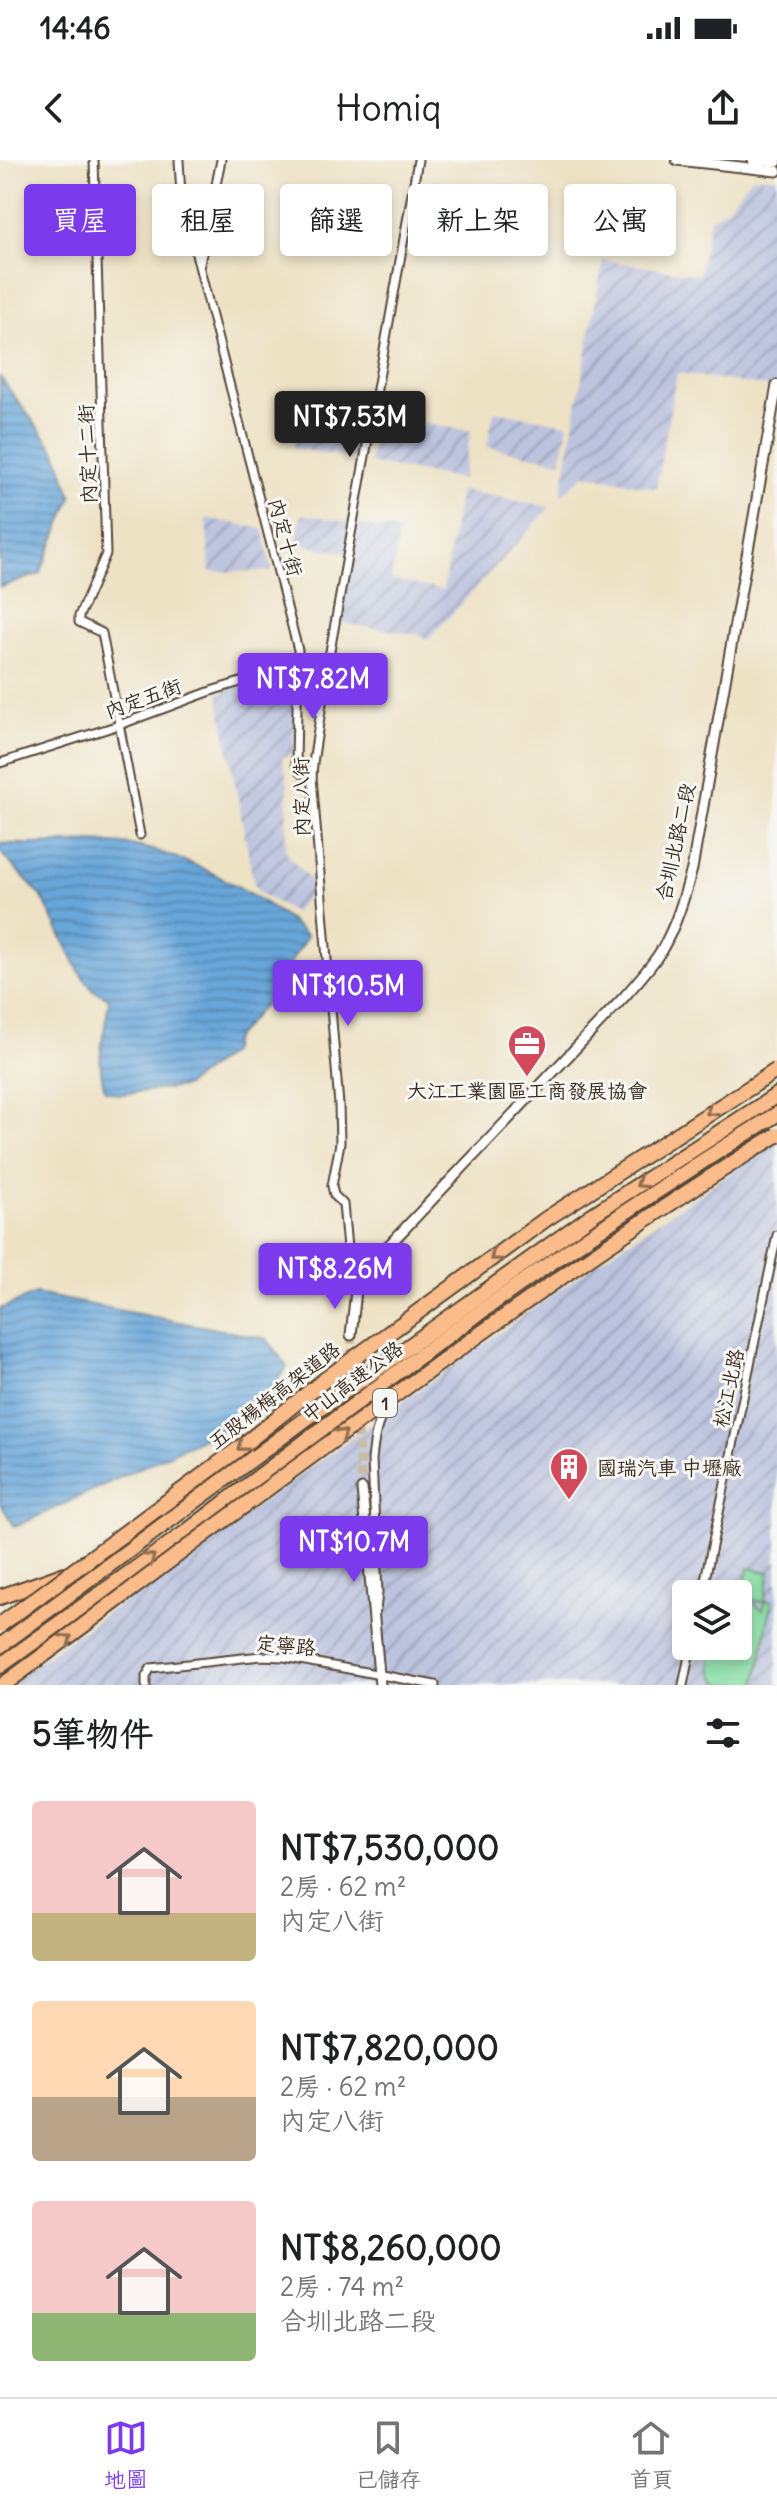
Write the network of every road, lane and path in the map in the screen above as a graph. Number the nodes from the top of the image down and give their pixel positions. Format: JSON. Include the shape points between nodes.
{"nodes":[{"id":1,"x":94,"y":160,"type":"edge"},
{"id":2,"x":179,"y":160,"type":"edge"},
{"id":3,"x":221,"y":160,"type":"edge"},
{"id":4,"x":418,"y":160,"type":"edge"},
{"id":5,"x":677,"y":160,"type":"edge"},
{"id":6,"x":753,"y":160,"type":"edge"},
{"id":7,"x":777,"y":162,"type":"edge"},
{"id":8,"x":725,"y":164,"type":"edge"},
{"id":9,"x":777,"y":171,"type":"edge"},
{"id":10,"x":200,"y":266,"type":"junction"},
{"id":11,"x":777,"y":385,"type":"edge"},
{"id":12,"x":299,"y":673,"type":"junction"},
{"id":13,"x":119,"y":725,"type":"junction"},
{"id":14,"x":0,"y":763,"type":"edge"},
{"id":15,"x":312,"y":777,"type":"junction"},
{"id":16,"x":140,"y":835,"type":"dead end"},
{"id":17,"x":777,"y":1070,"type":"edge"},
{"id":18,"x":777,"y":1095,"type":"edge"},
{"id":19,"x":777,"y":1114,"type":"edge"},
{"id":20,"x":777,"y":1133,"type":"edge"},
{"id":21,"x":777,"y":1235,"type":"edge"},
{"id":22,"x":356,"y":1291,"type":"junction"},
{"id":23,"x":351,"y":1335,"type":"tunnel mouth"},
{"id":24,"x":383,"y":1374,"type":"junction"},
{"id":25,"x":362,"y":1489,"type":"tunnel mouth"},
{"id":26,"x":139,"y":1543,"type":"junction"},
{"id":27,"x":376,"y":1545,"type":"junction"},
{"id":28,"x":368,"y":1563,"type":"junction"},
{"id":29,"x":705,"y":1580,"type":"edge"},
{"id":30,"x":0,"y":1597,"type":"edge"},
{"id":31,"x":374,"y":1622,"type":"junction"},
{"id":32,"x":0,"y":1625,"type":"edge"},
{"id":33,"x":41,"y":1636,"type":"junction"},
{"id":34,"x":0,"y":1646,"type":"edge"},
{"id":35,"x":688,"y":1660,"type":"edge"},
{"id":36,"x":0,"y":1666,"type":"edge"},
{"id":37,"x":0,"y":1674,"type":"edge"},
{"id":38,"x":379,"y":1680,"type":"edge"},
{"id":39,"x":3,"y":1685,"type":"edge"},
{"id":40,"x":146,"y":1685,"type":"edge"},
{"id":41,"x":435,"y":1685,"type":"edge"},
{"id":42,"x":683,"y":1685,"type":"edge"}],
"edges":[{"from":1,"to":13,"type":"street","name":"內定十二街","via":[[106,554],[79,622],[102,633]]},
{"from":2,"to":10,"type":"street","via":[[181,196]]},
{"from":3,"to":10,"type":"street","name":"內定十街"},
{"from":4,"to":15,"type":"street","name":"內定八街"},
{"from":5,"to":8,"type":"street"},
{"from":6,"to":7,"type":"street"},
{"from":8,"to":9,"type":"street"},
{"from":10,"to":12,"type":"street","name":"內定十街","via":[[298,650]]},
{"from":11,"to":22,"type":"street","name":"合圳北路二段","via":[[692,869],[673,927],[660,953],[625,996],[374,1261]]},
{"from":12,"to":13,"type":"street","name":"內定五街","via":[[280,670]]},
{"from":12,"to":15,"type":"street","name":"內定十街","via":[[296,765]]},
{"from":13,"to":14,"type":"street","name":"內定五街"},
{"from":13,"to":16,"type":"street"},
{"from":15,"to":22,"type":"street","name":"內定八街","via":[[339,1105],[340,1143],[332,1186],[343,1204]]},
{"from":17,"to":32,"type":"highway","name":"五股楊梅高架道路","one_way":true,"bridge":true,"via":[[534,1228]]},
{"from":18,"to":24,"type":"highway","name":"中山高速公路","number":"1","one_way":true,"via":[[592,1215]]},
{"from":19,"to":24,"type":"highway","name":"中山高速公路","number":"1"},
{"from":20,"to":27,"type":"street","via":[[570,1265],[413,1375],[381,1416],[374,1439]]},
{"from":39,"to":20,"type":"highway","number":"1","one_way":true,"bridge":true,"via":[[473,1339]]},
{"from":21,"to":29,"type":"street","name":"松江北路"},
{"from":22,"to":23,"type":"street","name":"合圳北路二段"},
{"from":24,"to":26,"type":"highway","name":"中山高速公路","number":"1","bridge":true,"via":[[318,1410]]},
{"from":33,"to":24,"type":"highway","name":"中山高速公路","number":"1","one_way":true,"bridge":true,"via":[[327,1425]]},
{"from":25,"to":28,"type":"street"},
{"from":26,"to":30,"type":"highway"},
{"from":26,"to":34,"type":"highway","name":"中山高速公路","number":"1"},
{"from":27,"to":28,"type":"street"},
{"from":27,"to":31,"type":"street"},
{"from":28,"to":31,"type":"street"},
{"from":31,"to":38,"type":"street"},
{"from":33,"to":36,"type":"highway","name":"中山高速公路","number":"1"},
{"from":33,"to":37,"type":"highway"},
{"from":35,"to":42,"type":"street"},
{"from":38,"to":40,"type":"street","name":"定寧路","via":[[261,1656],[151,1668]]},
{"from":38,"to":41,"type":"street","name":"定寧路"}]}
